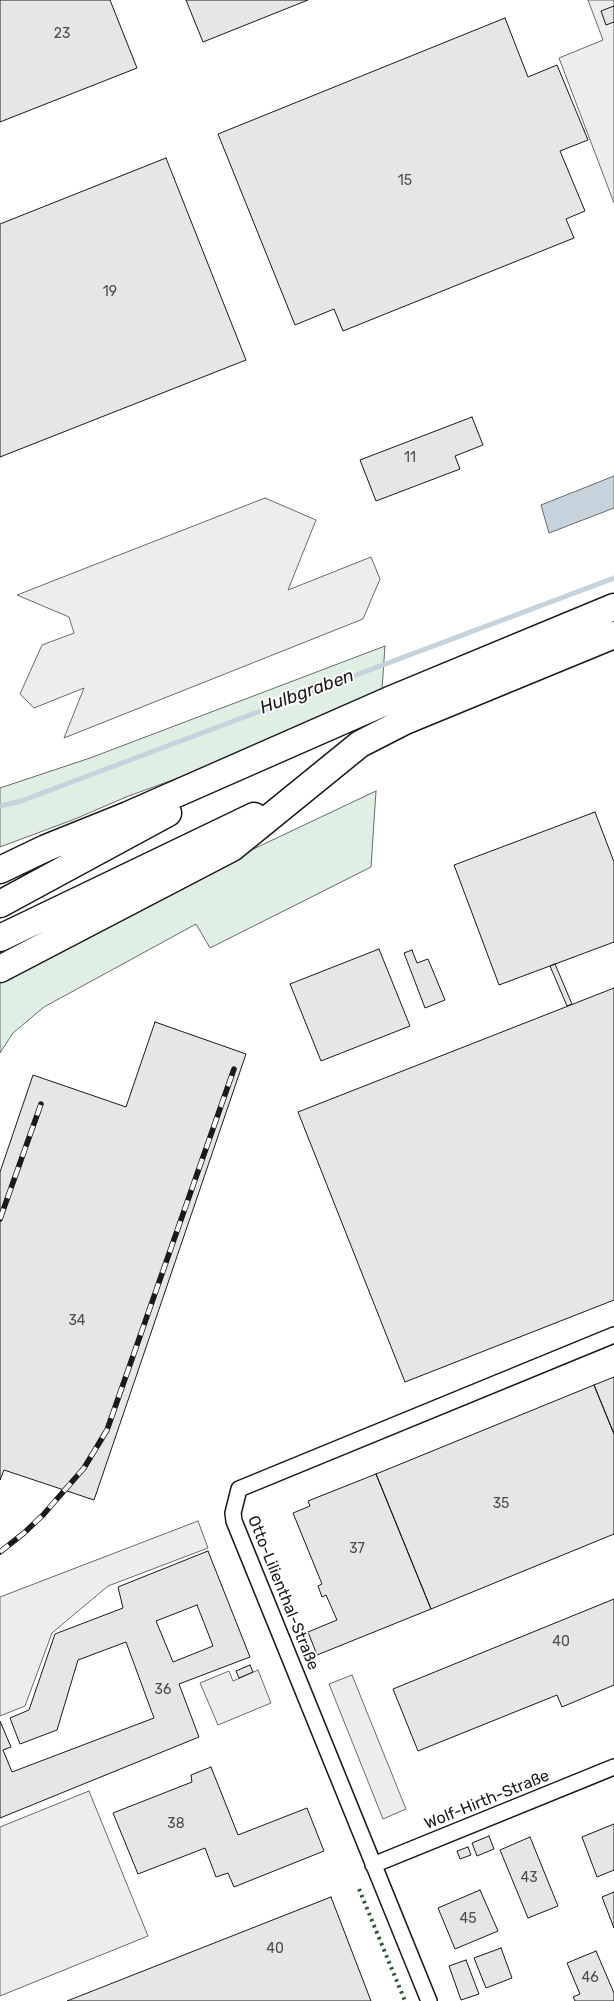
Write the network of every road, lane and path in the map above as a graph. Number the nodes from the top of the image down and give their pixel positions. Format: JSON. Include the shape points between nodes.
{"nodes":[{"id":1,"x":614,"y":607,"type":"edge"},
{"id":2,"x":614,"y":635,"type":"edge"},
{"id":3,"x":392,"y":700,"type":"junction"},
{"id":4,"x":292,"y":798,"type":"junction"},
{"id":5,"x":7,"y":865,"type":"edge"},
{"id":6,"x":0,"y":904,"type":"edge"},
{"id":7,"x":0,"y":938,"type":"edge"},
{"id":8,"x":2,"y":968,"type":"edge"},
{"id":9,"x":614,"y":1335,"type":"edge"},
{"id":10,"x":614,"y":1766,"type":"edge"},
{"id":11,"x":373,"y":1865,"type":"junction"},
{"id":12,"x":429,"y":2001,"type":"edge"}],
"edges":[{"from":1,"to":3,"type":"highway"},
{"from":2,"to":4,"type":"highway","via":[[422,714],[360,744]]},
{"from":3,"to":5,"type":"highway"},
{"from":3,"to":6,"type":"highway","via":[[308,745],[179,807]]},
{"from":4,"to":7,"type":"highway"},
{"from":4,"to":8,"type":"highway","via":[[232,848]]},
{"from":9,"to":11,"type":"street","name":"Otto-Lilienthal-Straße","via":[[239,1489],[234,1521]]},
{"from":10,"to":11,"type":"street","name":"Wolf-Hirth-Straße"},
{"from":11,"to":12,"type":"street","name":"Otto-Lilienthal-Straße"}]}
